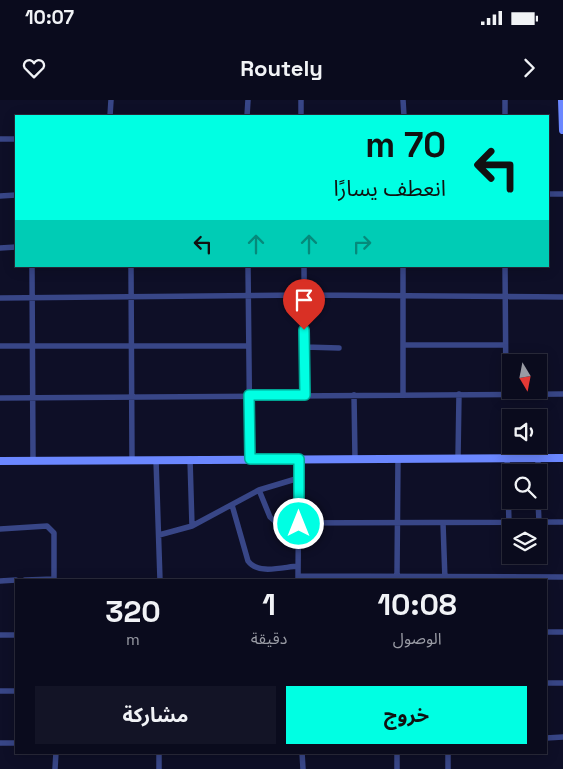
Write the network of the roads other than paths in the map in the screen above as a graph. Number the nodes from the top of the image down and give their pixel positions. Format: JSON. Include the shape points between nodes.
{"nodes":[{"id":1,"x":110,"y":100,"type":"edge"},
{"id":2,"x":248,"y":100,"type":"edge"},
{"id":3,"x":301,"y":100,"type":"edge"},
{"id":4,"x":403,"y":100,"type":"edge"},
{"id":5,"x":505,"y":100,"type":"edge"},
{"id":6,"x":562,"y":100,"type":"edge"},
{"id":7,"x":110,"y":115,"type":"edge"},
{"id":8,"x":247,"y":115,"type":"edge"},
{"id":9,"x":301,"y":115,"type":"edge"},
{"id":10,"x":404,"y":115,"type":"edge"},
{"id":11,"x":505,"y":115,"type":"edge"},
{"id":12,"x":563,"y":130,"type":"edge"},
{"id":13,"x":15,"y":138,"type":"edge"},
{"id":14,"x":0,"y":139,"type":"edge"},
{"id":15,"x":549,"y":194,"type":"edge"},
{"id":16,"x":563,"y":194,"type":"edge"},
{"id":17,"x":0,"y":196,"type":"edge"},
{"id":18,"x":15,"y":196,"type":"edge"},
{"id":19,"x":15,"y":247,"type":"edge"},
{"id":20,"x":0,"y":248,"type":"edge"},
{"id":21,"x":32,"y":267,"type":"edge"},
{"id":22,"x":131,"y":267,"type":"edge"},
{"id":23,"x":248,"y":267,"type":"edge"},
{"id":24,"x":304,"y":267,"type":"edge"},
{"id":25,"x":403,"y":267,"type":"edge"},
{"id":26,"x":505,"y":267,"type":"edge"},
{"id":27,"x":304,"y":295,"type":"junction"},
{"id":28,"x":131,"y":296,"type":"junction"},
{"id":29,"x":403,"y":296,"type":"junction"},
{"id":30,"x":506,"y":296,"type":"junction"},
{"id":31,"x":32,"y":297,"type":"junction"},
{"id":32,"x":248,"y":297,"type":"junction"},
{"id":33,"x":563,"y":297,"type":"edge"},
{"id":34,"x":0,"y":298,"type":"edge"},
{"id":35,"x":33,"y":344,"type":"junction"},
{"id":36,"x":132,"y":345,"type":"junction"},
{"id":37,"x":403,"y":345,"type":"junction"},
{"id":38,"x":506,"y":345,"type":"junction"},
{"id":39,"x":0,"y":346,"type":"edge"},
{"id":40,"x":248,"y":346,"type":"junction"},
{"id":41,"x":305,"y":347,"type":"junction"},
{"id":42,"x":339,"y":348,"type":"dead end"},
{"id":43,"x":506,"y":354,"type":"edge"},
{"id":44,"x":502,"y":393,"type":"edge"},
{"id":45,"x":403,"y":394,"type":"junction"},
{"id":46,"x":459,"y":394,"type":"junction"},
{"id":47,"x":548,"y":394,"type":"edge"},
{"id":48,"x":563,"y":394,"type":"edge"},
{"id":49,"x":249,"y":395,"type":"junction"},
{"id":50,"x":305,"y":395,"type":"junction"},
{"id":51,"x":354,"y":395,"type":"junction"},
{"id":52,"x":33,"y":397,"type":"junction"},
{"id":53,"x":133,"y":397,"type":"junction"},
{"id":54,"x":0,"y":398,"type":"edge"},
{"id":55,"x":355,"y":458,"type":"junction"},
{"id":56,"x":398,"y":458,"type":"junction"},
{"id":57,"x":458,"y":458,"type":"junction"},
{"id":58,"x":507,"y":458,"type":"junction"},
{"id":59,"x":538,"y":458,"type":"junction"},
{"id":60,"x":563,"y":458,"type":"edge"},
{"id":61,"x":250,"y":459,"type":"junction"},
{"id":62,"x":299,"y":459,"type":"junction"},
{"id":63,"x":33,"y":460,"type":"junction"},
{"id":64,"x":132,"y":460,"type":"junction"},
{"id":65,"x":156,"y":460,"type":"junction"},
{"id":66,"x":190,"y":460,"type":"junction"},
{"id":67,"x":0,"y":461,"type":"edge"},
{"id":68,"x":538,"y":464,"type":"edge"},
{"id":69,"x":299,"y":478,"type":"junction"},
{"id":70,"x":260,"y":490,"type":"junction"},
{"id":71,"x":232,"y":505,"type":"junction"},
{"id":72,"x":509,"y":519,"type":"edge"},
{"id":73,"x":443,"y":522,"type":"junction"},
{"id":74,"x":502,"y":522,"type":"edge"},
{"id":75,"x":547,"y":522,"type":"edge"},
{"id":76,"x":563,"y":522,"type":"edge"},
{"id":77,"x":398,"y":523,"type":"junction"},
{"id":78,"x":299,"y":524,"type":"junction"},
{"id":79,"x":192,"y":526,"type":"junction"},
{"id":80,"x":0,"y":529,"type":"edge"},
{"id":81,"x":159,"y":535,"type":"junction"},
{"id":82,"x":298,"y":566,"type":"junction"},
{"id":83,"x":397,"y":576,"type":"junction"},
{"id":84,"x":563,"y":577,"type":"edge"},
{"id":85,"x":298,"y":578,"type":"edge"},
{"id":86,"x":444,"y":578,"type":"edge"},
{"id":87,"x":54,"y":579,"type":"edge"},
{"id":88,"x":160,"y":579,"type":"edge"},
{"id":89,"x":15,"y":580,"type":"edge"},
{"id":90,"x":0,"y":581,"type":"edge"},
{"id":91,"x":547,"y":632,"type":"edge"},
{"id":92,"x":563,"y":632,"type":"edge"},
{"id":93,"x":15,"y":634,"type":"edge"},
{"id":94,"x":0,"y":635,"type":"edge"},
{"id":95,"x":563,"y":683,"type":"edge"},
{"id":96,"x":547,"y":684,"type":"edge"},
{"id":97,"x":0,"y":691,"type":"edge"},
{"id":98,"x":15,"y":691,"type":"edge"},
{"id":99,"x":563,"y":737,"type":"edge"},
{"id":100,"x":547,"y":738,"type":"edge"},
{"id":101,"x":0,"y":743,"type":"edge"},
{"id":102,"x":15,"y":743,"type":"edge"},
{"id":103,"x":56,"y":754,"type":"edge"},
{"id":104,"x":159,"y":754,"type":"edge"},
{"id":105,"x":302,"y":754,"type":"edge"},
{"id":106,"x":397,"y":754,"type":"edge"},
{"id":107,"x":448,"y":754,"type":"edge"},
{"id":108,"x":55,"y":769,"type":"edge"},
{"id":109,"x":159,"y":769,"type":"edge"},
{"id":110,"x":303,"y":769,"type":"edge"},
{"id":111,"x":397,"y":769,"type":"edge"},
{"id":112,"x":448,"y":769,"type":"edge"}],
"edges":[{"from":1,"to":7,"type":"street"},
{"from":2,"to":8,"type":"street"},
{"from":3,"to":9,"type":"street"},
{"from":4,"to":10,"type":"street"},
{"from":5,"to":11,"type":"street"},
{"from":6,"to":12,"type":"street"},
{"from":13,"to":14,"type":"street"},
{"from":15,"to":16,"type":"street"},
{"from":17,"to":18,"type":"street"},
{"from":19,"to":20,"type":"street"},
{"from":21,"to":31,"type":"street"},
{"from":22,"to":28,"type":"street"},
{"from":23,"to":32,"type":"street"},
{"from":24,"to":27,"type":"street"},
{"from":25,"to":29,"type":"street"},
{"from":26,"to":30,"type":"street"},
{"from":27,"to":29,"type":"street"},
{"from":27,"to":32,"type":"street"},
{"from":27,"to":41,"type":"street"},
{"from":28,"to":31,"type":"street"},
{"from":28,"to":32,"type":"street"},
{"from":28,"to":36,"type":"street"},
{"from":29,"to":30,"type":"street"},
{"from":29,"to":37,"type":"street"},
{"from":30,"to":33,"type":"street"},
{"from":30,"to":38,"type":"street"},
{"from":31,"to":34,"type":"street"},
{"from":31,"to":35,"type":"street"},
{"from":32,"to":40,"type":"street"},
{"from":35,"to":36,"type":"street"},
{"from":35,"to":39,"type":"street"},
{"from":35,"to":52,"type":"street"},
{"from":36,"to":40,"type":"street"},
{"from":36,"to":53,"type":"street"},
{"from":37,"to":38,"type":"street"},
{"from":37,"to":45,"type":"street"},
{"from":38,"to":43,"type":"street"},
{"from":40,"to":49,"type":"street"},
{"from":41,"to":42,"type":"street"},
{"from":41,"to":50,"type":"street"},
{"from":44,"to":46,"type":"street"},
{"from":45,"to":46,"type":"street"},
{"from":45,"to":51,"type":"street"},
{"from":46,"to":57,"type":"street"},
{"from":47,"to":48,"type":"street"},
{"from":49,"to":50,"type":"street"},
{"from":49,"to":53,"type":"street"},
{"from":49,"to":61,"type":"street"},
{"from":50,"to":51,"type":"street"},
{"from":51,"to":55,"type":"street"},
{"from":52,"to":53,"type":"street"},
{"from":52,"to":54,"type":"street"},
{"from":52,"to":63,"type":"street"},
{"from":53,"to":64,"type":"street"},
{"from":55,"to":56,"type":"street"},
{"from":55,"to":62,"type":"street"},
{"from":56,"to":57,"type":"street"},
{"from":56,"to":77,"type":"street"},
{"from":57,"to":58,"type":"street"},
{"from":58,"to":59,"type":"street"},
{"from":58,"to":72,"type":"street"},
{"from":59,"to":60,"type":"street"},
{"from":59,"to":68,"type":"street"},
{"from":61,"to":62,"type":"street"},
{"from":61,"to":66,"type":"street"},
{"from":62,"to":69,"type":"street"},
{"from":63,"to":64,"type":"street"},
{"from":63,"to":67,"type":"street"},
{"from":64,"to":65,"type":"street"},
{"from":65,"to":66,"type":"street"},
{"from":65,"to":81,"type":"street"},
{"from":66,"to":79,"type":"street"},
{"from":69,"to":70,"type":"street"},
{"from":69,"to":78,"type":"street"},
{"from":70,"to":71,"type":"street"},
{"from":70,"to":78,"type":"street","via":[[273,522]]},
{"from":71,"to":79,"type":"street"},
{"from":71,"to":82,"type":"street","via":[[252,566],[260,569]]},
{"from":73,"to":74,"type":"street"},
{"from":73,"to":77,"type":"street"},
{"from":73,"to":86,"type":"street"},
{"from":75,"to":76,"type":"street"},
{"from":77,"to":78,"type":"street"},
{"from":77,"to":83,"type":"street"},
{"from":78,"to":82,"type":"street"},
{"from":79,"to":81,"type":"street"},
{"from":80,"to":87,"type":"street","via":[[48,526],[52,529]]},
{"from":81,"to":88,"type":"street"},
{"from":82,"to":85,"type":"street"},
{"from":83,"to":85,"type":"street"},
{"from":83,"to":86,"type":"street"},
{"from":84,"to":86,"type":"street"},
{"from":89,"to":90,"type":"street"},
{"from":91,"to":92,"type":"street"},
{"from":93,"to":94,"type":"street"},
{"from":95,"to":96,"type":"street"},
{"from":97,"to":98,"type":"street"},
{"from":99,"to":100,"type":"street"},
{"from":101,"to":102,"type":"street"},
{"from":103,"to":108,"type":"street"},
{"from":104,"to":109,"type":"street"},
{"from":105,"to":110,"type":"street"},
{"from":106,"to":111,"type":"street"},
{"from":107,"to":112,"type":"street"}]}
